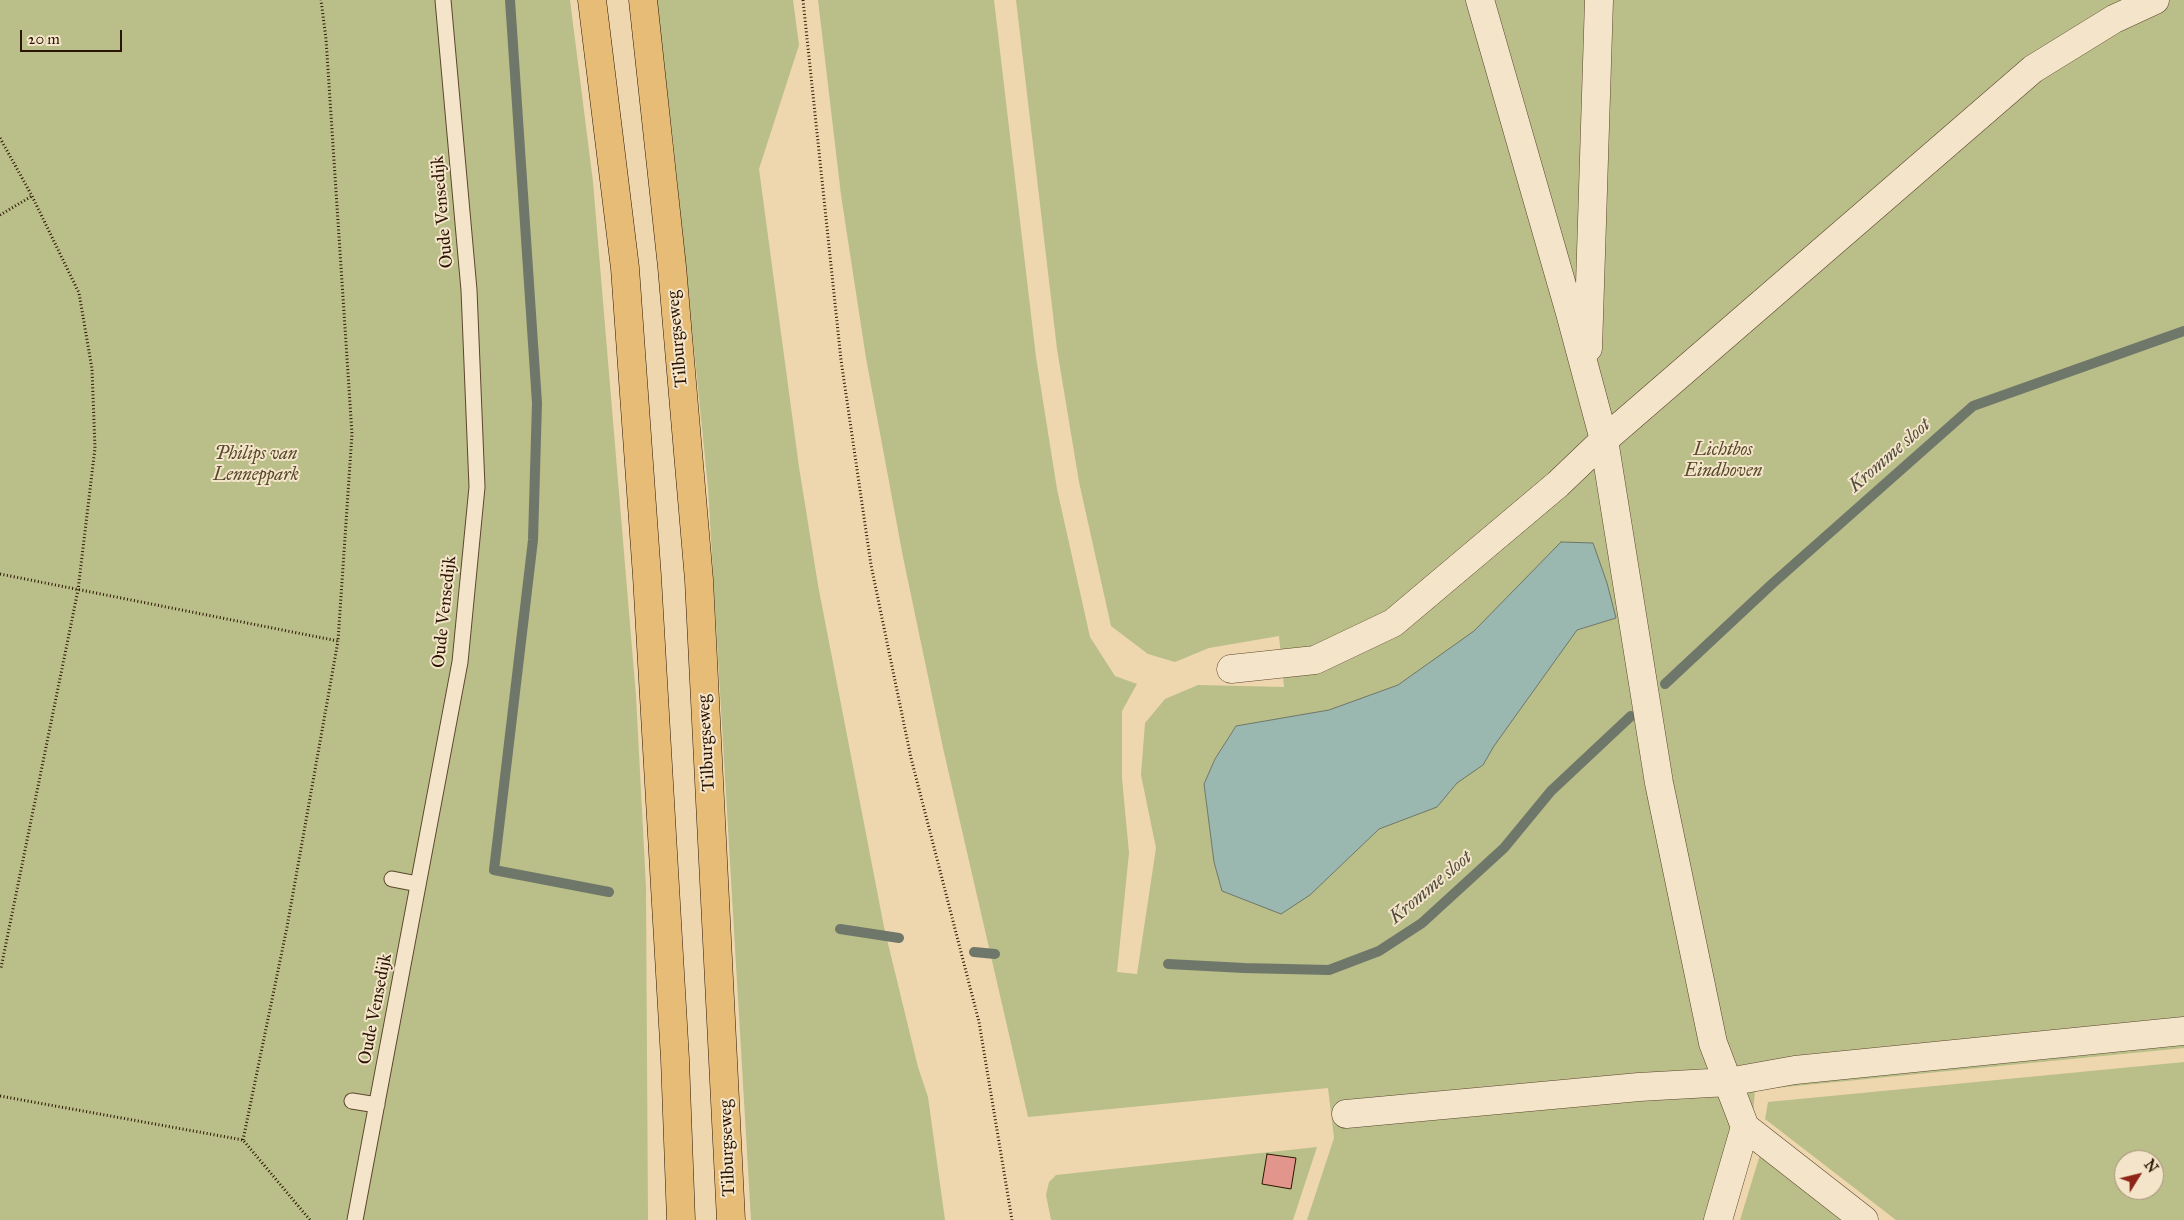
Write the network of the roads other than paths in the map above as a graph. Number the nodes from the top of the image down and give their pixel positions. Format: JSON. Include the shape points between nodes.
{"nodes":[{"id":1,"x":443,"y":0,"type":"edge"},
{"id":2,"x":592,"y":0,"type":"edge"},
{"id":3,"x":643,"y":0,"type":"edge"},
{"id":4,"x":1480,"y":0,"type":"edge"},
{"id":5,"x":1600,"y":0,"type":"edge"},
{"id":6,"x":2155,"y":0,"type":"edge"},
{"id":7,"x":2111,"y":9,"type":"edge"},
{"id":8,"x":1587,"y":377,"type":"junction"},
{"id":9,"x":1604,"y":440,"type":"junction"},
{"id":10,"x":1231,"y":669,"type":"dead end"},
{"id":11,"x":392,"y":879,"type":"dead end"},
{"id":12,"x":418,"y":884,"type":"junction"},
{"id":13,"x":2184,"y":1030,"type":"edge"},
{"id":14,"x":1728,"y":1082,"type":"junction"},
{"id":15,"x":352,"y":1101,"type":"dead end"},
{"id":16,"x":377,"y":1105,"type":"junction"},
{"id":17,"x":1346,"y":1114,"type":"dead end"},
{"id":18,"x":1745,"y":1127,"type":"junction"},
{"id":19,"x":355,"y":1220,"type":"edge"},
{"id":20,"x":681,"y":1220,"type":"edge"},
{"id":21,"x":731,"y":1220,"type":"edge"},
{"id":22,"x":1718,"y":1220,"type":"edge"},
{"id":23,"x":1864,"y":1220,"type":"edge"}],
"edges":[{"from":1,"to":12,"type":"lane","name":"Oude Vensedijk","via":[[469,290],[477,487],[460,662]]},
{"from":2,"to":20,"type":"highway","via":[[625,268],[648,586]]},
{"from":3,"to":21,"type":"highway","name":"Tilburgseweg","via":[[672,267],[699,580]]},
{"from":4,"to":8,"type":"street"},
{"from":5,"to":8,"type":"street"},
{"from":6,"to":7,"type":"street"},
{"from":7,"to":9,"type":"street","via":[[2033,69]]},
{"from":8,"to":9,"type":"street"},
{"from":9,"to":10,"type":"street","via":[[1558,484],[1393,623],[1315,660]]},
{"from":9,"to":14,"type":"street","via":[[1659,783],[1713,1043]]},
{"from":11,"to":12,"type":"lane"},
{"from":12,"to":16,"type":"lane","name":"Oude Vensedijk"},
{"from":13,"to":14,"type":"street","via":[[1795,1070]]},
{"from":14,"to":17,"type":"street"},
{"from":14,"to":18,"type":"street"},
{"from":15,"to":16,"type":"lane"},
{"from":16,"to":19,"type":"lane","name":"Oude Vensedijk"},
{"from":18,"to":22,"type":"street"},
{"from":18,"to":23,"type":"street"}]}
